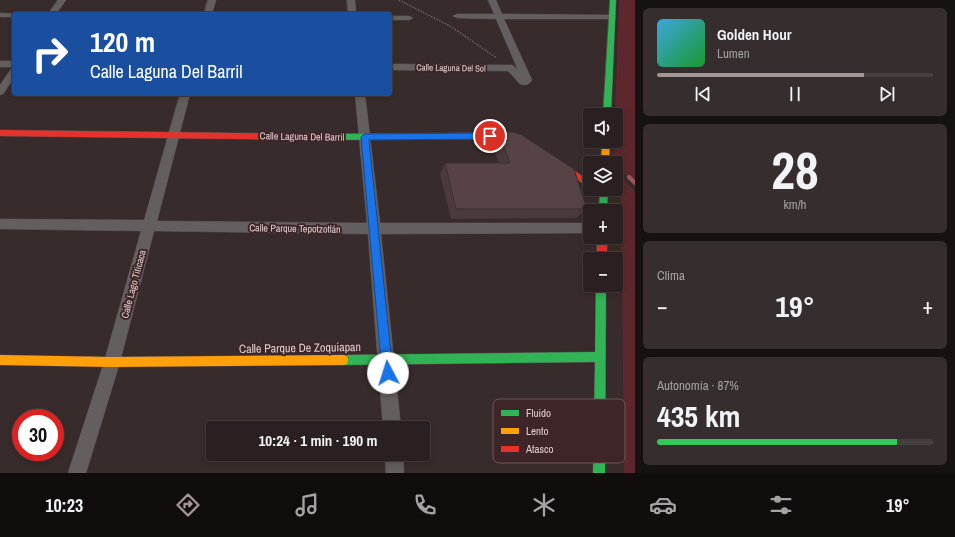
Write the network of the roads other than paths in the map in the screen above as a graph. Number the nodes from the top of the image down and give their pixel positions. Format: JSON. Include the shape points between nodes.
{"nodes":[{"id":1,"x":62,"y":0,"type":"edge"},
{"id":2,"x":212,"y":0,"type":"edge"},
{"id":3,"x":351,"y":0,"type":"edge"},
{"id":4,"x":492,"y":0,"type":"edge"},
{"id":5,"x":613,"y":0,"type":"edge"},
{"id":6,"x":53,"y":12,"type":"edge"},
{"id":7,"x":209,"y":12,"type":"edge"},
{"id":8,"x":352,"y":12,"type":"edge"},
{"id":9,"x":0,"y":15,"type":"edge"},
{"id":10,"x":12,"y":15,"type":"edge"},
{"id":11,"x":457,"y":16,"type":"dead end"},
{"id":12,"x":498,"y":16,"type":"junction"},
{"id":13,"x":612,"y":17,"type":"junction"},
{"id":14,"x":392,"y":18,"type":"edge"},
{"id":15,"x":409,"y":18,"type":"dead end"},
{"id":16,"x":0,"y":64,"type":"edge"},
{"id":17,"x":12,"y":64,"type":"edge"},
{"id":18,"x":392,"y":67,"type":"edge"},
{"id":19,"x":12,"y":74,"type":"edge"},
{"id":20,"x":0,"y":92,"type":"edge"},
{"id":21,"x":184,"y":96,"type":"edge"},
{"id":22,"x":360,"y":96,"type":"edge"},
{"id":23,"x":607,"y":108,"type":"edge"},
{"id":24,"x":0,"y":133,"type":"edge"},
{"id":25,"x":173,"y":135,"type":"junction"},
{"id":26,"x":364,"y":137,"type":"junction"},
{"id":27,"x":526,"y":144,"type":"edge"},
{"id":28,"x":549,"y":158,"type":"edge"},
{"id":29,"x":583,"y":180,"type":"edge"},
{"id":30,"x":0,"y":224,"type":"edge"},
{"id":31,"x":148,"y":227,"type":"junction"},
{"id":32,"x":583,"y":228,"type":"edge"},
{"id":33,"x":374,"y":229,"type":"junction"},
{"id":34,"x":602,"y":292,"type":"edge"},
{"id":35,"x":600,"y":357,"type":"junction"},
{"id":36,"x":386,"y":359,"type":"junction"},
{"id":37,"x":0,"y":360,"type":"edge"},
{"id":38,"x":112,"y":362,"type":"junction"},
{"id":39,"x":600,"y":399,"type":"edge"},
{"id":40,"x":391,"y":421,"type":"edge"},
{"id":41,"x":394,"y":461,"type":"edge"},
{"id":42,"x":599,"y":463,"type":"edge"},
{"id":43,"x":77,"y":473,"type":"edge"},
{"id":44,"x":395,"y":473,"type":"edge"},
{"id":45,"x":599,"y":473,"type":"edge"}],
"edges":[{"from":1,"to":6,"type":"street"},
{"from":2,"to":7,"type":"street"},
{"from":3,"to":8,"type":"street"},
{"from":4,"to":12,"type":"street"},
{"from":5,"to":13,"type":"street"},
{"from":9,"to":10,"type":"street"},
{"from":11,"to":12,"type":"street"},
{"from":12,"to":13,"type":"street"},
{"from":12,"to":18,"type":"street","name":"Calle Laguna Del Sol","via":[[523,68],[526,81],[523,82],[512,68]]},
{"from":13,"to":23,"type":"street"},
{"from":14,"to":15,"type":"street"},
{"from":16,"to":17,"type":"street"},
{"from":19,"to":20,"type":"street"},
{"from":21,"to":25,"type":"street","name":"Calle Lago Titicaca"},
{"from":22,"to":26,"type":"street"},
{"from":24,"to":25,"type":"street","name":"Calle Laguna Del Barril"},
{"from":25,"to":26,"type":"street","name":"Calle Laguna Del Barril"},
{"from":25,"to":31,"type":"street","name":"Calle Lago Titicaca"},
{"from":26,"to":27,"type":"street","name":"Calle Laguna Del Barril","via":[[506,136]]},
{"from":26,"to":33,"type":"street"},
{"from":28,"to":29,"type":"street"},
{"from":30,"to":31,"type":"street","name":"Calle Parque Tepotzotlán"},
{"from":31,"to":33,"type":"street","name":"Calle Parque Tepotzotlán"},
{"from":31,"to":38,"type":"street","name":"Calle Lago Titicaca"},
{"from":32,"to":33,"type":"street","name":"Calle Parque Tepotzotlán"},
{"from":33,"to":36,"type":"street"},
{"from":34,"to":35,"type":"street"},
{"from":35,"to":36,"type":"street","name":"Calle Parque De Zoquiapan"},
{"from":35,"to":39,"type":"street"},
{"from":36,"to":38,"type":"street","name":"Calle Parque De Zoquiapan"},
{"from":36,"to":40,"type":"street"},
{"from":37,"to":38,"type":"street","name":"Calle Parque De Zoquiapan"},
{"from":38,"to":43,"type":"street","name":"Calle Lago Titicaca"},
{"from":41,"to":44,"type":"street"},
{"from":42,"to":45,"type":"street"}]}
